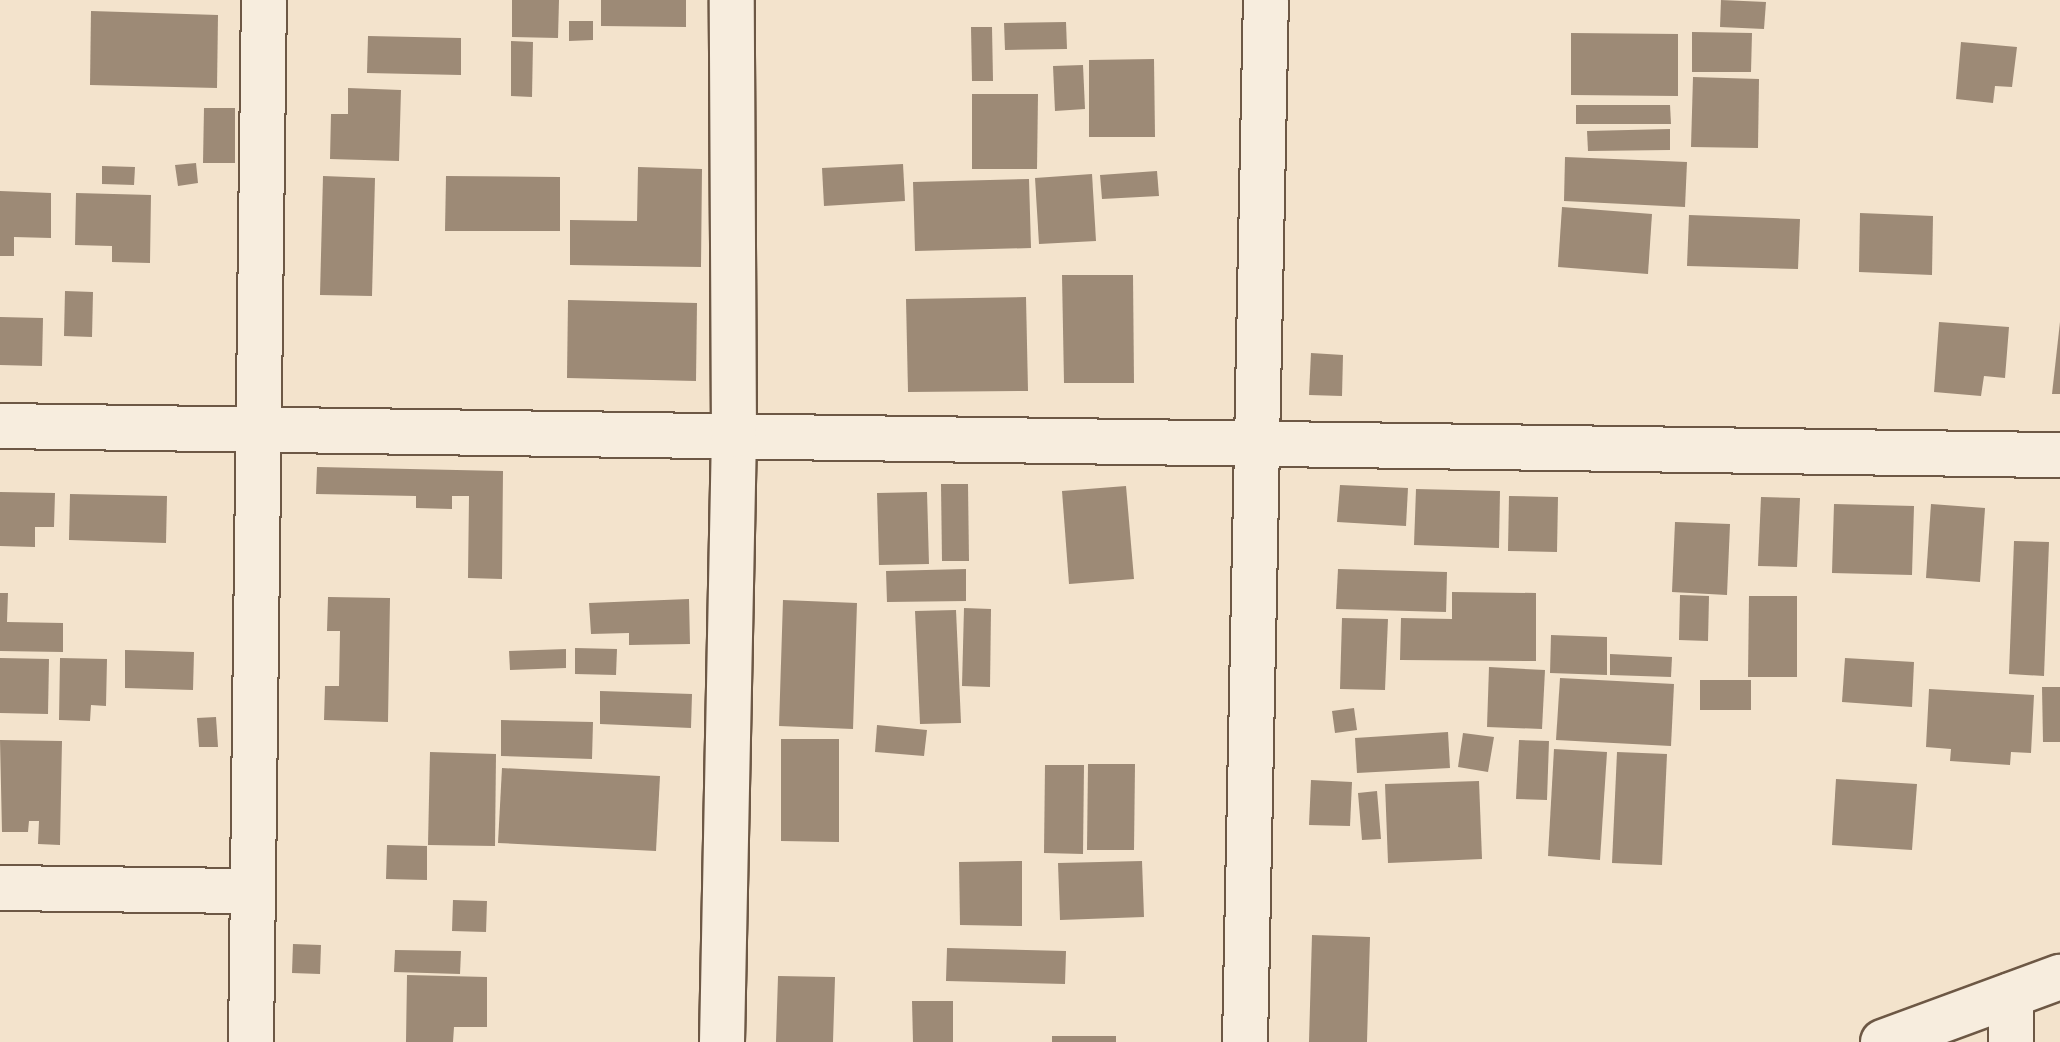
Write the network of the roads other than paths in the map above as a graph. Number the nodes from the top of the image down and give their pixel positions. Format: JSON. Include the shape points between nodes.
{"nodes":[{"id":1,"x":264,"y":0,"type":"edge"},
{"id":2,"x":732,"y":0,"type":"edge"},
{"id":3,"x":1266,"y":0,"type":"edge"},
{"id":4,"x":0,"y":426,"type":"edge"},
{"id":5,"x":259,"y":429,"type":"junction"},
{"id":6,"x":734,"y":435,"type":"junction"},
{"id":7,"x":1257,"y":444,"type":"junction"},
{"id":8,"x":2060,"y":455,"type":"edge"},
{"id":9,"x":0,"y":888,"type":"edge"},
{"id":10,"x":253,"y":891,"type":"junction"},
{"id":11,"x":2060,"y":977,"type":"edge"},
{"id":12,"x":2011,"y":995,"type":"junction"},
{"id":13,"x":251,"y":1042,"type":"edge"},
{"id":14,"x":722,"y":1042,"type":"edge"},
{"id":15,"x":1245,"y":1042,"type":"edge"},
{"id":16,"x":1883,"y":1042,"type":"edge"},
{"id":17,"x":2011,"y":1042,"type":"edge"}],
"edges":[{"from":1,"to":5,"type":"street"},
{"from":2,"to":6,"type":"street"},
{"from":3,"to":7,"type":"street"},
{"from":4,"to":5,"type":"street"},
{"from":5,"to":6,"type":"street"},
{"from":5,"to":10,"type":"street"},
{"from":6,"to":7,"type":"street"},
{"from":6,"to":14,"type":"street"},
{"from":7,"to":8,"type":"street"},
{"from":7,"to":15,"type":"street"},
{"from":9,"to":10,"type":"street"},
{"from":10,"to":13,"type":"street"},
{"from":11,"to":12,"type":"street"},
{"from":12,"to":16,"type":"street"},
{"from":12,"to":17,"type":"street"}]}
